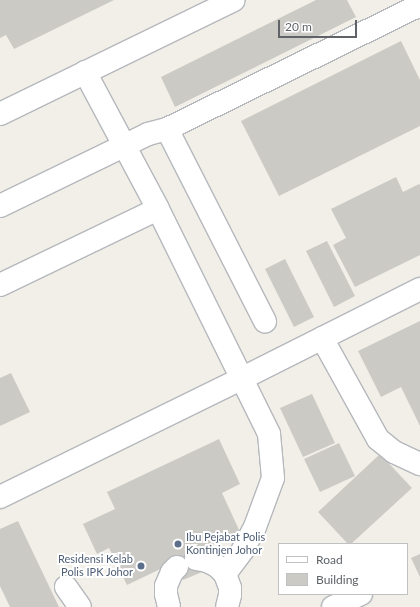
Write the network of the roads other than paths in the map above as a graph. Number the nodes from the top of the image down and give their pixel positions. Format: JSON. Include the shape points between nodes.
{"nodes":[{"id":1,"x":234,"y":0,"type":"edge"},
{"id":2,"x":420,"y":5,"type":"edge"},
{"id":3,"x":86,"y":72,"type":"junction"},
{"id":4,"x":0,"y":114,"type":"edge"},
{"id":5,"x":167,"y":129,"type":"junction"},
{"id":6,"x":125,"y":147,"type":"junction"},
{"id":7,"x":0,"y":206,"type":"edge"},
{"id":8,"x":158,"y":209,"type":"junction"},
{"id":9,"x":0,"y":284,"type":"edge"},
{"id":10,"x":420,"y":289,"type":"edge"},
{"id":11,"x":265,"y":321,"type":"dead end"},
{"id":12,"x":322,"y":338,"type":"junction"},
{"id":13,"x":243,"y":378,"type":"junction"},
{"id":14,"x":420,"y":464,"type":"edge"},
{"id":15,"x":0,"y":498,"type":"edge"},
{"id":16,"x":225,"y":574,"type":"junction"},
{"id":17,"x":66,"y":587,"type":"dead end"},
{"id":18,"x":359,"y":595,"type":"edge"},
{"id":19,"x":80,"y":607,"type":"edge"},
{"id":20,"x":170,"y":607,"type":"edge"},
{"id":21,"x":227,"y":607,"type":"edge"},
{"id":22,"x":333,"y":607,"type":"edge"}],
"edges":[{"from":1,"to":3,"type":"lane"},
{"from":2,"to":5,"type":"lane"},
{"from":3,"to":4,"type":"lane"},
{"from":3,"to":6,"type":"lane"},
{"from":5,"to":6,"type":"lane","via":[[148,134]]},
{"from":5,"to":11,"type":"lane"},
{"from":6,"to":7,"type":"lane"},
{"from":6,"to":8,"type":"lane"},
{"from":8,"to":9,"type":"lane"},
{"from":8,"to":13,"type":"lane"},
{"from":10,"to":12,"type":"lane"},
{"from":12,"to":13,"type":"lane"},
{"from":12,"to":14,"type":"lane","via":[[378,439],[394,452]]},
{"from":13,"to":15,"type":"lane"},
{"from":13,"to":16,"type":"lane","via":[[269,434],[273,478],[256,527]]},
{"from":16,"to":20,"type":"lane","via":[[207,561],[187,563],[172,572],[166,586]]},
{"from":16,"to":21,"type":"lane","via":[[230,588]]},
{"from":17,"to":19,"type":"lane"},
{"from":18,"to":22,"type":"lane"}]}
